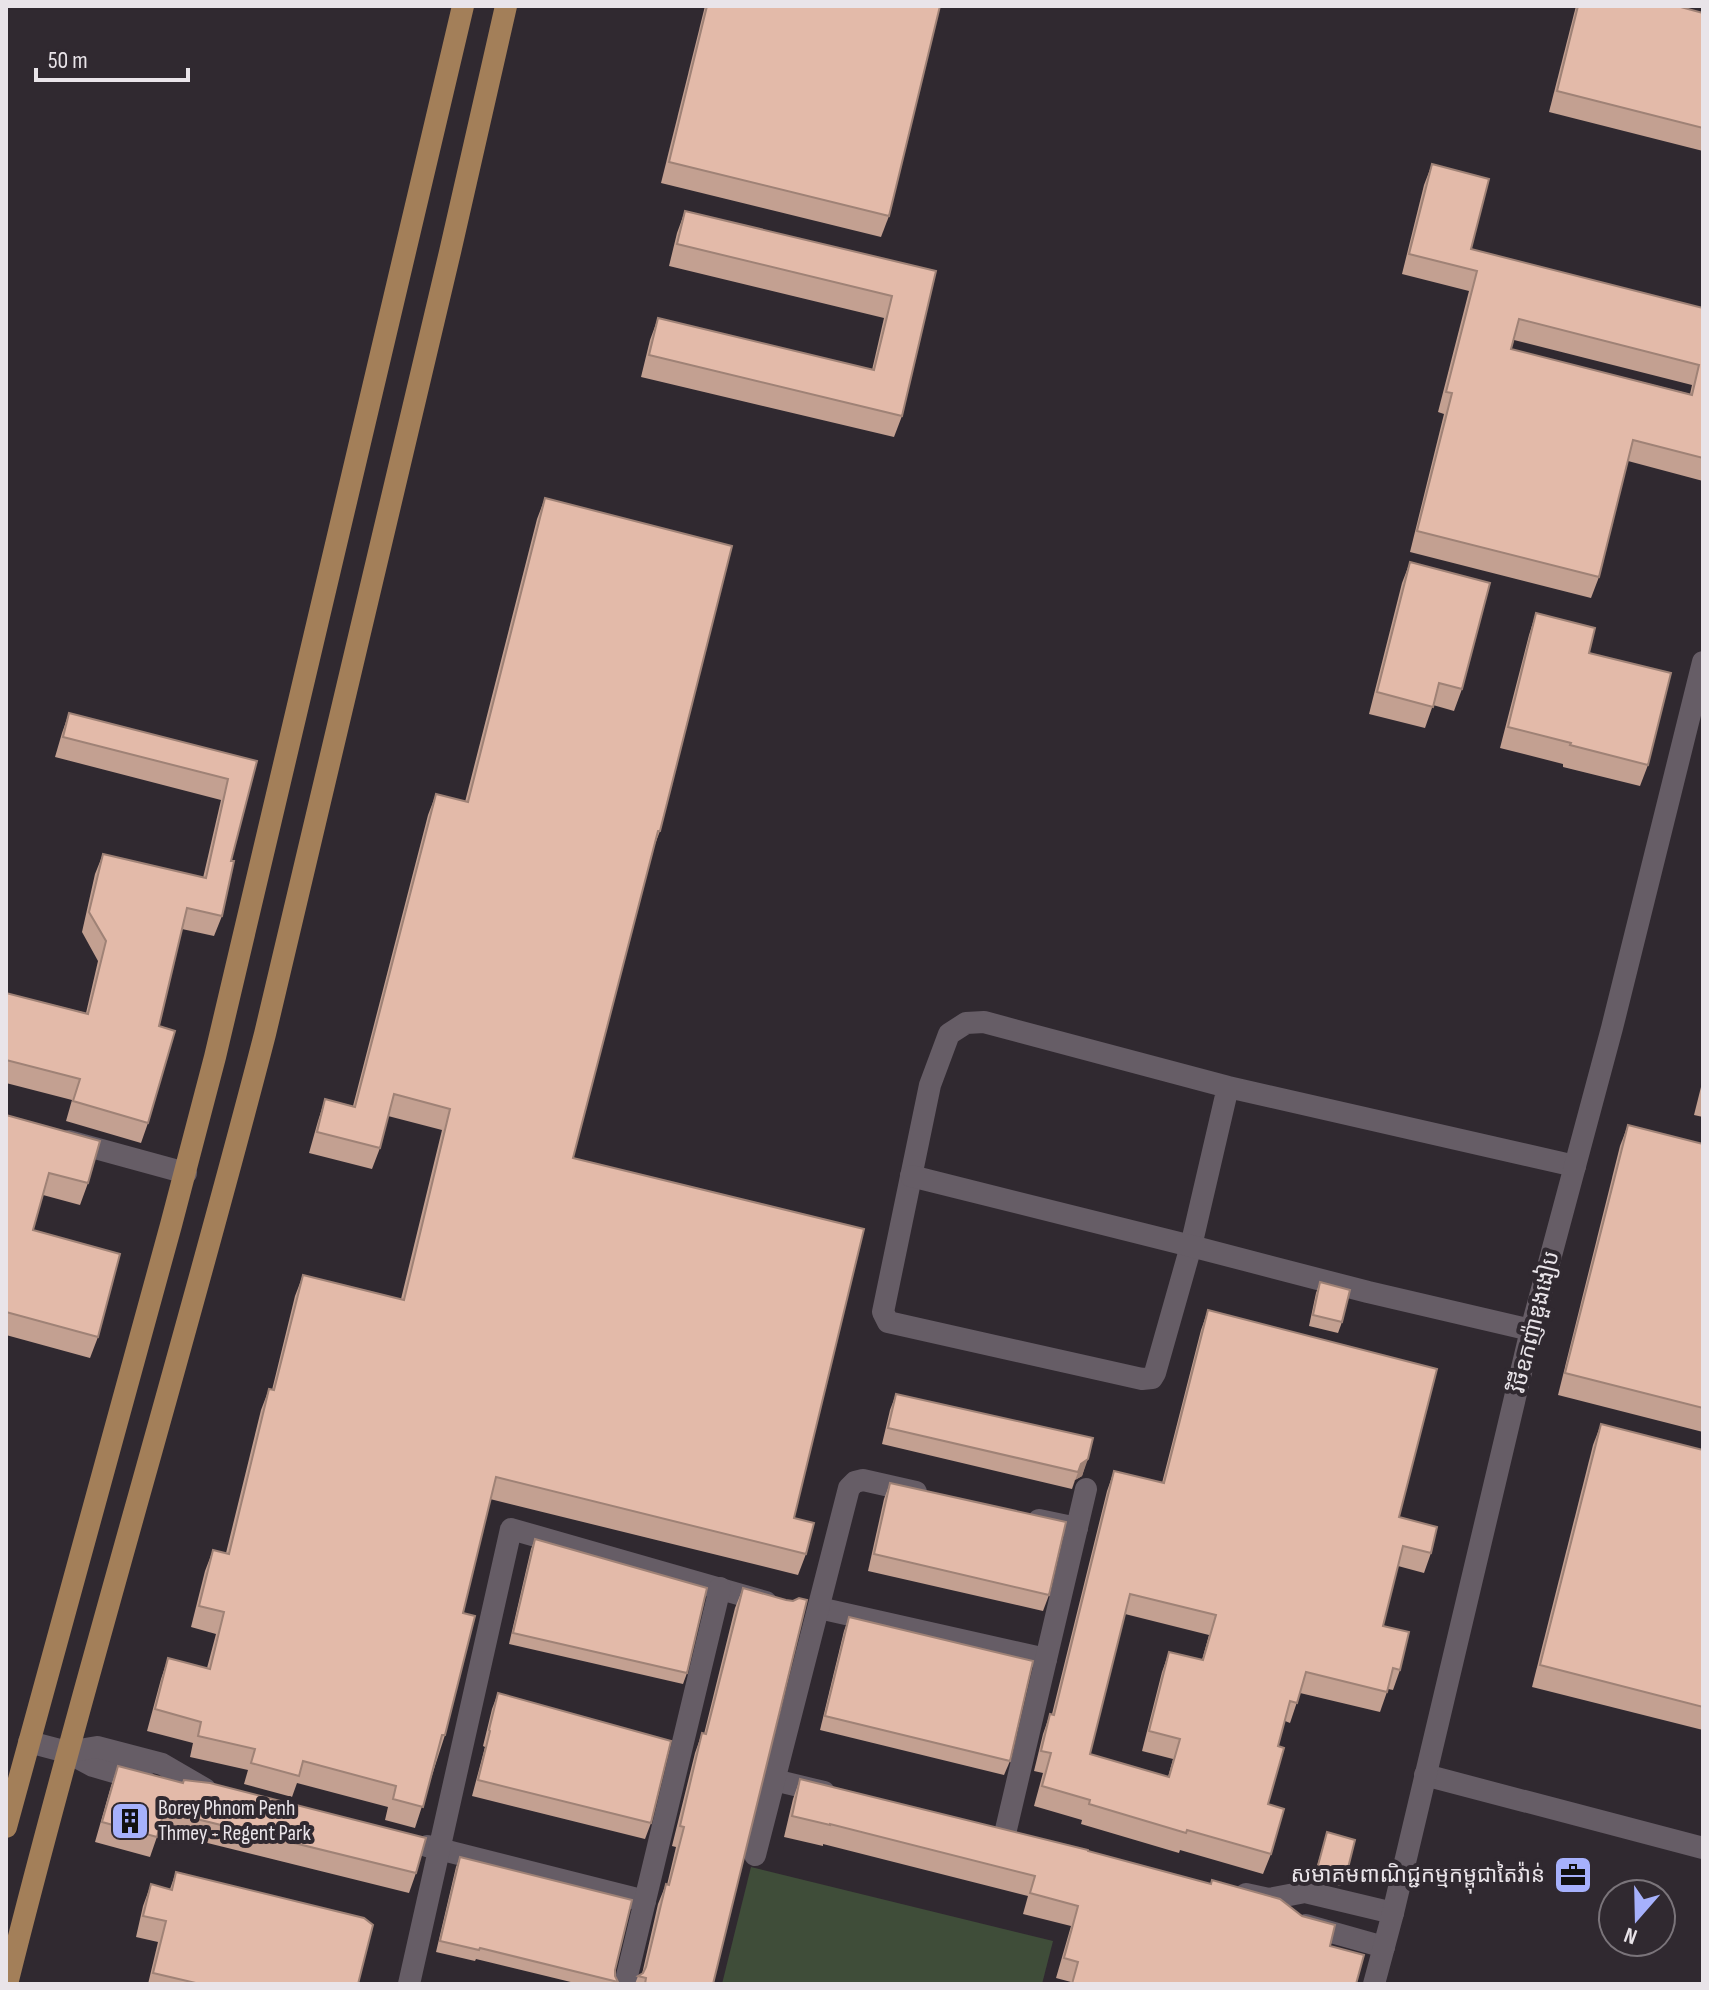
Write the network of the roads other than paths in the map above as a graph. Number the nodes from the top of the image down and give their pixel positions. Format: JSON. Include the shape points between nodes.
{"nodes":[{"id":1,"x":463,"y":6,"type":"edge"},
{"id":2,"x":506,"y":6,"type":"edge"},
{"id":3,"x":1703,"y":662,"type":"edge"},
{"id":4,"x":1228,"y":1087,"type":"junction"},
{"id":5,"x":51,"y":1136,"type":"edge"},
{"id":6,"x":1575,"y":1166,"type":"junction"},
{"id":7,"x":186,"y":1173,"type":"junction"},
{"id":8,"x":911,"y":1176,"type":"junction"},
{"id":9,"x":1191,"y":1246,"type":"junction"},
{"id":10,"x":1531,"y":1330,"type":"junction"},
{"id":11,"x":1086,"y":1489,"type":"dead end"},
{"id":12,"x":939,"y":1497,"type":"edge"},
{"id":13,"x":1016,"y":1514,"type":"edge"},
{"id":14,"x":1077,"y":1528,"type":"junction"},
{"id":15,"x":720,"y":1588,"type":"junction"},
{"id":16,"x":783,"y":1607,"type":"edge"},
{"id":17,"x":819,"y":1608,"type":"junction"},
{"id":18,"x":1046,"y":1659,"type":"junction"},
{"id":19,"x":29,"y":1742,"type":"junction"},
{"id":20,"x":67,"y":1752,"type":"junction"},
{"id":21,"x":1425,"y":1775,"type":"junction"},
{"id":22,"x":774,"y":1780,"type":"junction"},
{"id":23,"x":213,"y":1791,"type":"edge"},
{"id":24,"x":851,"y":1799,"type":"edge"},
{"id":25,"x":6,"y":1827,"type":"edge"},
{"id":26,"x":1004,"y":1838,"type":"edge"},
{"id":27,"x":410,"y":1841,"type":"edge"},
{"id":28,"x":1703,"y":1848,"type":"edge"},
{"id":29,"x":440,"y":1849,"type":"junction"},
{"id":30,"x":755,"y":1855,"type":"dead end"},
{"id":31,"x":1222,"y":1889,"type":"edge"},
{"id":32,"x":1269,"y":1899,"type":"junction"},
{"id":33,"x":645,"y":1901,"type":"junction"},
{"id":34,"x":1393,"y":1913,"type":"junction"},
{"id":35,"x":1384,"y":1947,"type":"junction"},
{"id":36,"x":7,"y":1984,"type":"edge"},
{"id":37,"x":409,"y":1984,"type":"edge"},
{"id":38,"x":625,"y":1984,"type":"edge"},
{"id":39,"x":1374,"y":1984,"type":"edge"}],
"edges":[{"from":1,"to":7,"type":"main road"},
{"from":2,"to":20,"type":"main road","via":[[265,1034]]},
{"from":3,"to":6,"type":"street","name":"វិថីឧកញ៉ាឌួងងៀប"},
{"from":4,"to":6,"type":"street"},
{"from":4,"to":8,"type":"street","via":[[984,1022],[966,1023],[949,1034],[930,1085]]},
{"from":4,"to":9,"type":"street"},
{"from":5,"to":7,"type":"street"},
{"from":6,"to":10,"type":"street","name":"វិថីឧកញ៉ាឌួងងៀប"},
{"from":7,"to":19,"type":"main road"},
{"from":8,"to":9,"type":"street"},
{"from":8,"to":9,"type":"street","via":[[883,1312],[898,1326],[1152,1378]]},
{"from":9,"to":10,"type":"street"},
{"from":10,"to":21,"type":"street","name":"វិថីឧកញ៉ាឌួងងៀប"},
{"from":11,"to":14,"type":"street"},
{"from":12,"to":17,"type":"street","via":[[855,1482],[849,1488]]},
{"from":13,"to":14,"type":"street"},
{"from":14,"to":18,"type":"street"},
{"from":15,"to":16,"type":"street"},
{"from":15,"to":29,"type":"street","via":[[511,1529],[483,1692]]},
{"from":15,"to":33,"type":"street","via":[[675,1745]]},
{"from":17,"to":18,"type":"street"},
{"from":17,"to":22,"type":"street"},
{"from":18,"to":26,"type":"street"},
{"from":19,"to":20,"type":"street"},
{"from":19,"to":25,"type":"main road"},
{"from":20,"to":23,"type":"street","via":[[93,1766],[157,1784]]},
{"from":20,"to":36,"type":"main road"},
{"from":21,"to":28,"type":"street"},
{"from":21,"to":34,"type":"street","name":"វិថីឧកញ៉ាឌួងងៀប"},
{"from":22,"to":24,"type":"street"},
{"from":22,"to":30,"type":"street"},
{"from":27,"to":29,"type":"street"},
{"from":29,"to":33,"type":"street"},
{"from":29,"to":37,"type":"street"},
{"from":31,"to":32,"type":"street"},
{"from":32,"to":34,"type":"street","via":[[1305,1892]]},
{"from":32,"to":35,"type":"street","via":[[1299,1923]]},
{"from":33,"to":38,"type":"street"},
{"from":34,"to":35,"type":"street","name":"វិថីឧកញ៉ាឌួងងៀប"},
{"from":35,"to":39,"type":"street","name":"វិថីឧកញ៉ាឌួងងៀប"}]}
